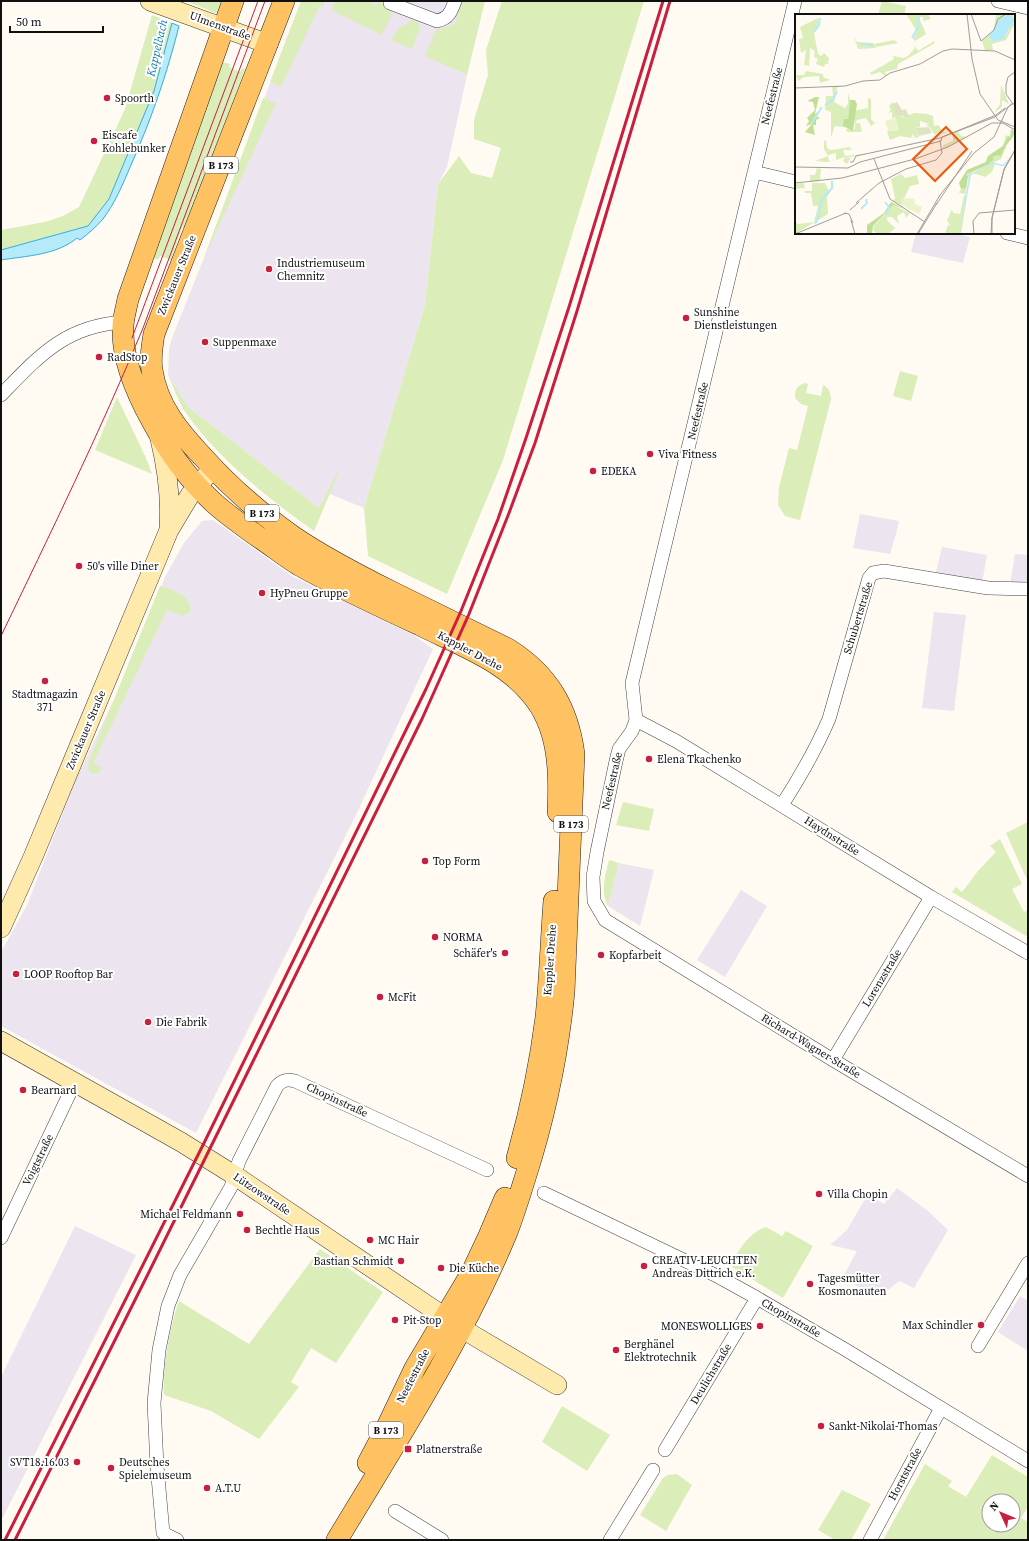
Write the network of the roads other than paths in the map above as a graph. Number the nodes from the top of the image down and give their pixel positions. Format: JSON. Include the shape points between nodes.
{"nodes":[{"id":1,"x":233,"y":1,"type":"edge"},
{"id":2,"x":284,"y":1,"type":"edge"},
{"id":3,"x":455,"y":1,"type":"edge"},
{"id":4,"x":795,"y":1,"type":"edge"},
{"id":5,"x":998,"y":1,"type":"edge"},
{"id":6,"x":390,"y":3,"type":"dead end"},
{"id":7,"x":159,"y":4,"type":"edge"},
{"id":8,"x":1028,"y":8,"type":"edge"},
{"id":9,"x":223,"y":27,"type":"junction"},
{"id":10,"x":268,"y":44,"type":"junction"},
{"id":11,"x":754,"y":172,"type":"junction"},
{"id":12,"x":795,"y":182,"type":"edge"},
{"id":13,"x":1011,"y":234,"type":"edge"},
{"id":14,"x":1028,"y":238,"type":"edge"},
{"id":15,"x":123,"y":322,"type":"junction"},
{"id":16,"x":1,"y":395,"type":"edge"},
{"id":17,"x":158,"y":432,"type":"junction"},
{"id":18,"x":213,"y":468,"type":"junction"},
{"id":19,"x":198,"y":486,"type":"junction"},
{"id":20,"x":169,"y":530,"type":"junction"},
{"id":21,"x":1028,"y":590,"type":"edge"},
{"id":22,"x":636,"y":720,"type":"junction"},
{"id":23,"x":782,"y":805,"type":"junction"},
{"id":24,"x":931,"y":897,"type":"junction"},
{"id":25,"x":599,"y":911,"type":"joint"},
{"id":26,"x":1,"y":928,"type":"edge"},
{"id":27,"x":1028,"y":953,"type":"edge"},
{"id":28,"x":1,"y":1041,"type":"edge"},
{"id":29,"x":833,"y":1060,"type":"junction"},
{"id":30,"x":75,"y":1082,"type":"junction"},
{"id":31,"x":487,"y":1170,"type":"dead end"},
{"id":32,"x":234,"y":1175,"type":"junction"},
{"id":33,"x":1028,"y":1176,"type":"edge"},
{"id":34,"x":544,"y":1193,"type":"dead end"},
{"id":35,"x":500,"y":1210,"type":"joint"},
{"id":36,"x":507,"y":1231,"type":"joint"},
{"id":37,"x":1,"y":1238,"type":"edge"},
{"id":38,"x":1028,"y":1262,"type":"edge"},
{"id":39,"x":757,"y":1298,"type":"junction"},
{"id":40,"x":453,"y":1323,"type":"junction"},
{"id":41,"x":978,"y":1346,"type":"dead end"},
{"id":42,"x":557,"y":1384,"type":"dead end"},
{"id":43,"x":941,"y":1408,"type":"junction"},
{"id":44,"x":665,"y":1450,"type":"dead end"},
{"id":45,"x":1028,"y":1461,"type":"edge"},
{"id":46,"x":653,"y":1470,"type":"dead end"},
{"id":47,"x":395,"y":1511,"type":"dead end"},
{"id":48,"x":161,"y":1536,"type":"edge"},
{"id":49,"x":177,"y":1540,"type":"edge"},
{"id":50,"x":321,"y":1540,"type":"edge"},
{"id":51,"x":337,"y":1540,"type":"edge"},
{"id":52,"x":442,"y":1540,"type":"edge"},
{"id":53,"x":610,"y":1540,"type":"edge"},
{"id":54,"x":870,"y":1540,"type":"edge"}],
"edges":[{"from":1,"to":9,"type":"main road","name":"Zwickauer Straße","number":"B 173"},
{"from":2,"to":10,"type":"main road","name":"Zwickauer Straße","number":"B 173"},
{"from":3,"to":6,"type":"street","via":[[445,19],[437,21]]},
{"from":4,"to":11,"type":"street","name":"Neefestraße"},
{"from":5,"to":8,"type":"street"},
{"from":7,"to":9,"type":"street","name":"Ulmenstraße"},
{"from":9,"to":10,"type":"street","name":"Ulmenstraße"},
{"from":9,"to":15,"type":"main road","name":"Zwickauer Straße","number":"B 173","via":[[136,274]]},
{"from":10,"to":18,"type":"main road","name":"Zwickauer Straße","number":"B 173","via":[[158,323],[152,346],[155,385],[164,409]]},
{"from":11,"to":12,"type":"street"},
{"from":11,"to":22,"type":"street","name":"Neefestraße","via":[[632,683]]},
{"from":13,"to":14,"type":"street"},
{"from":15,"to":16,"type":"street","via":[[102,324],[57,343],[27,368]]},
{"from":15,"to":17,"type":"main road","name":"Zwickauer Straße","number":"B 173","via":[[128,364],[141,402]]},
{"from":17,"to":19,"type":"main road","name":"Kappler Drehe","number":"B 173","via":[[173,457]]},
{"from":17,"to":20,"type":"street","name":"Zwickauer Straße","via":[[170,495]]},
{"from":18,"to":19,"type":"street","name":"Zwickauer Straße"},
{"from":18,"to":36,"type":"main road","name":"Kappler Drehe","number":"B 173","via":[[258,510],[316,552],[522,658],[551,690],[569,724],[574,762],[562,1018],[543,1118]]},
{"from":19,"to":20,"type":"street","name":"Zwickauer Straße"},
{"from":19,"to":35,"type":"main road","name":"Kappler Drehe","number":"B 173","via":[[240,524],[298,564],[501,667],[515,677],[536,699],[550,728],[558,757],[559,792],[557,865],[546,1016],[530,1107],[511,1180]]},
{"from":20,"to":26,"type":"street","name":"Zwickauer Straße"},
{"from":21,"to":23,"type":"street","name":"Schubertstraße","via":[[988,588],[884,571],[873,573],[869,578],[829,719],[801,776]]},
{"from":22,"to":23,"type":"street","name":"Haydnstraße"},
{"from":22,"to":25,"type":"street","name":"Neefestraße","via":[[619,750],[597,852],[593,877],[594,901]]},
{"from":23,"to":24,"type":"street","name":"Haydnstraße"},
{"from":24,"to":27,"type":"street","name":"Haydnstraße"},
{"from":24,"to":29,"type":"street","name":"Lorenzstraße"},
{"from":25,"to":29,"type":"street","name":"Richard-Wagner-Straße","via":[[605,920]]},
{"from":28,"to":30,"type":"street","name":"Lützowstraße"},
{"from":29,"to":33,"type":"street","name":"Richard-Wagner-Straße"},
{"from":30,"to":32,"type":"street","name":"Lützowstraße"},
{"from":30,"to":37,"type":"street","name":"Voigtstraße"},
{"from":31,"to":32,"type":"street","name":"Chopinstraße","via":[[288,1080],[281,1082],[273,1091]]},
{"from":32,"to":40,"type":"street","name":"Lützowstraße"},
{"from":32,"to":48,"type":"street","via":[[231,1188],[180,1275],[168,1306],[158,1358],[154,1403]]},
{"from":34,"to":39,"type":"street","name":"Chopinstraße","via":[[719,1277]]},
{"from":35,"to":40,"type":"main road","name":"Neefestraße","number":"B 173","via":[[472,1272]]},
{"from":36,"to":40,"type":"main road","name":"Neefestraße","number":"B 173","via":[[491,1270]]},
{"from":38,"to":41,"type":"street"},
{"from":39,"to":43,"type":"street","name":"Chopinstraße"},
{"from":39,"to":44,"type":"street","name":"Deulichstraße"},
{"from":40,"to":42,"type":"street","name":"Lützowstraße"},
{"from":40,"to":50,"type":"main road","name":"Neefestraße","number":"B 173","via":[[415,1368],[373,1453]]},
{"from":40,"to":51,"type":"main road","name":"Neefestraße","number":"B 173","via":[[408,1422]]},
{"from":43,"to":45,"type":"street","name":"Chopinstraße"},
{"from":43,"to":54,"type":"street","name":"Horststraße"},
{"from":46,"to":53,"type":"street"},
{"from":47,"to":52,"type":"street"},
{"from":48,"to":49,"type":"street"}]}
